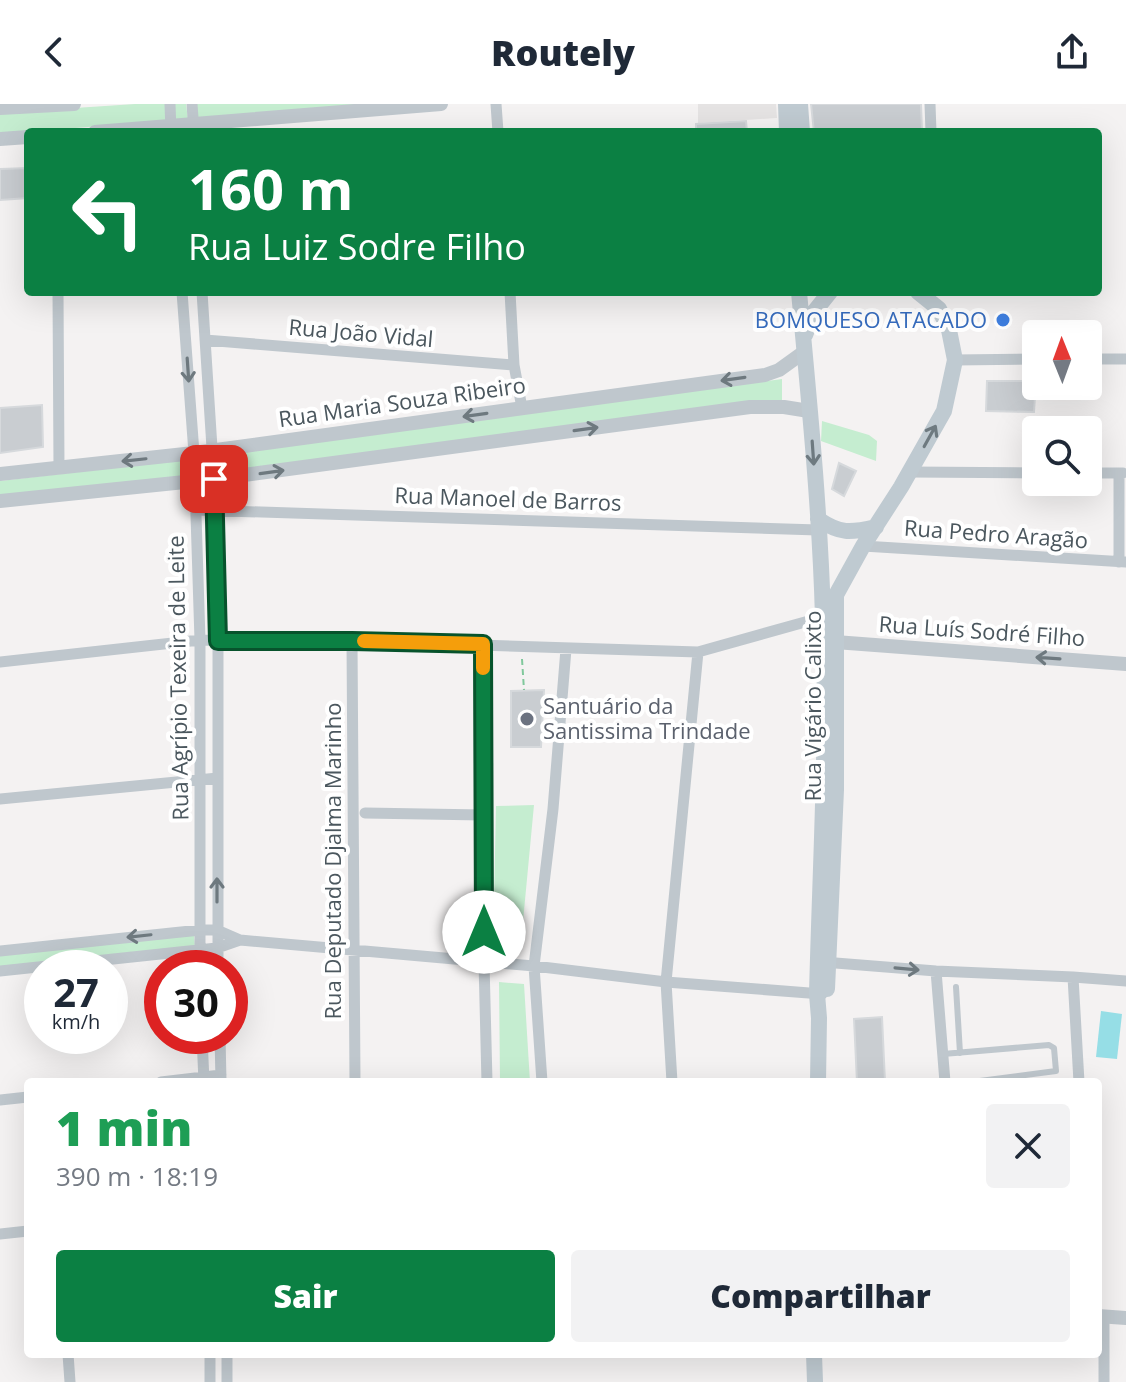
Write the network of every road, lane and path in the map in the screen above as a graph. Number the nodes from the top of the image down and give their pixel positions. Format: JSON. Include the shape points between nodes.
{"nodes":[{"id":1,"x":74,"y":104,"type":"edge"},
{"id":2,"x":170,"y":104,"type":"edge"},
{"id":3,"x":192,"y":104,"type":"edge"},
{"id":4,"x":441,"y":104,"type":"edge"},
{"id":5,"x":496,"y":104,"type":"edge"},
{"id":6,"x":786,"y":104,"type":"edge"},
{"id":7,"x":800,"y":104,"type":"edge"},
{"id":8,"x":930,"y":104,"type":"edge"},
{"id":9,"x":0,"y":108,"type":"edge"},
{"id":10,"x":171,"y":128,"type":"edge"},
{"id":11,"x":193,"y":128,"type":"edge"},
{"id":12,"x":498,"y":128,"type":"edge"},
{"id":13,"x":787,"y":128,"type":"edge"},
{"id":14,"x":802,"y":128,"type":"edge"},
{"id":15,"x":931,"y":128,"type":"edge"},
{"id":16,"x":24,"y":137,"type":"edge"},
{"id":17,"x":0,"y":139,"type":"edge"},
{"id":18,"x":58,"y":296,"type":"edge"},
{"id":19,"x":182,"y":296,"type":"edge"},
{"id":20,"x":202,"y":296,"type":"edge"},
{"id":21,"x":510,"y":296,"type":"edge"},
{"id":22,"x":799,"y":296,"type":"edge"},
{"id":23,"x":827,"y":296,"type":"edge"},
{"id":24,"x":939,"y":300,"type":"edge"},
{"id":25,"x":205,"y":340,"type":"junction"},
{"id":26,"x":804,"y":346,"type":"junction"},
{"id":27,"x":1022,"y":359,"type":"edge"},
{"id":28,"x":1102,"y":359,"type":"edge"},
{"id":29,"x":1126,"y":359,"type":"edge"},
{"id":30,"x":955,"y":360,"type":"junction"},
{"id":31,"x":514,"y":365,"type":"junction"},
{"id":32,"x":522,"y":408,"type":"junction"},
{"id":33,"x":809,"y":411,"type":"junction"},
{"id":34,"x":211,"y":451,"type":"junction"},
{"id":35,"x":194,"y":453,"type":"junction"},
{"id":36,"x":59,"y":468,"type":"junction"},
{"id":37,"x":910,"y":472,"type":"junction"},
{"id":38,"x":1022,"y":473,"type":"edge"},
{"id":39,"x":1122,"y":473,"type":"edge"},
{"id":40,"x":0,"y":474,"type":"edge"},
{"id":41,"x":214,"y":479,"type":"junction"},
{"id":42,"x":193,"y":482,"type":"junction"},
{"id":43,"x":0,"y":501,"type":"edge"},
{"id":44,"x":196,"y":510,"type":"junction"},
{"id":45,"x":215,"y":510,"type":"junction"},
{"id":46,"x":818,"y":524,"type":"junction"},
{"id":47,"x":876,"y":527,"type":"junction"},
{"id":48,"x":863,"y":546,"type":"junction"},
{"id":49,"x":1123,"y":562,"type":"edge"},
{"id":50,"x":823,"y":617,"type":"junction"},
{"id":51,"x":200,"y":640,"type":"junction"},
{"id":52,"x":218,"y":641,"type":"junction"},
{"id":53,"x":352,"y":641,"type":"junction"},
{"id":54,"x":835,"y":642,"type":"junction"},
{"id":55,"x":483,"y":644,"type":"junction"},
{"id":56,"x":521,"y":645,"type":"junction"},
{"id":57,"x":566,"y":649,"type":"junction"},
{"id":58,"x":698,"y":652,"type":"junction"},
{"id":59,"x":0,"y":662,"type":"edge"},
{"id":60,"x":1126,"y":664,"type":"edge"},
{"id":61,"x":524,"y":690,"type":"dead end"},
{"id":62,"x":218,"y":778,"type":"junction"},
{"id":63,"x":199,"y":779,"type":"junction"},
{"id":64,"x":0,"y":799,"type":"edge"},
{"id":65,"x":365,"y":813,"type":"dead end"},
{"id":66,"x":483,"y":815,"type":"junction"},
{"id":67,"x":200,"y":930,"type":"junction"},
{"id":68,"x":217,"y":930,"type":"junction"},
{"id":69,"x":240,"y":940,"type":"junction"},
{"id":70,"x":217,"y":948,"type":"junction"},
{"id":71,"x":199,"y":949,"type":"junction"},
{"id":72,"x":353,"y":950,"type":"junction"},
{"id":73,"x":0,"y":951,"type":"edge"},
{"id":74,"x":484,"y":962,"type":"junction"},
{"id":75,"x":823,"y":962,"type":"junction"},
{"id":76,"x":534,"y":966,"type":"junction"},
{"id":77,"x":0,"y":971,"type":"edge"},
{"id":78,"x":936,"y":971,"type":"junction"},
{"id":79,"x":1073,"y":977,"type":"junction"},
{"id":80,"x":1126,"y":981,"type":"edge"},
{"id":81,"x":666,"y":982,"type":"junction"},
{"id":82,"x":956,"y":987,"type":"dead end"},
{"id":83,"x":821,"y":994,"type":"junction"},
{"id":84,"x":960,"y":1053,"type":"junction"},
{"id":85,"x":203,"y":1054,"type":"edge"},
{"id":86,"x":220,"y":1054,"type":"edge"},
{"id":87,"x":943,"y":1054,"type":"junction"},
{"id":88,"x":204,"y":1078,"type":"edge"},
{"id":89,"x":221,"y":1078,"type":"edge"},
{"id":90,"x":355,"y":1078,"type":"edge"},
{"id":91,"x":487,"y":1078,"type":"edge"},
{"id":92,"x":542,"y":1078,"type":"edge"},
{"id":93,"x":672,"y":1078,"type":"edge"},
{"id":94,"x":818,"y":1078,"type":"edge"},
{"id":95,"x":945,"y":1078,"type":"edge"},
{"id":96,"x":1003,"y":1078,"type":"edge"},
{"id":97,"x":1079,"y":1078,"type":"edge"},
{"id":98,"x":24,"y":1097,"type":"edge"},
{"id":99,"x":0,"y":1100,"type":"edge"},
{"id":100,"x":24,"y":1231,"type":"edge"},
{"id":101,"x":0,"y":1234,"type":"edge"},
{"id":102,"x":1102,"y":1316,"type":"edge"},
{"id":103,"x":1126,"y":1318,"type":"edge"},
{"id":104,"x":1102,"y":1338,"type":"edge"},
{"id":105,"x":68,"y":1358,"type":"edge"},
{"id":106,"x":210,"y":1358,"type":"edge"},
{"id":107,"x":227,"y":1358,"type":"edge"},
{"id":108,"x":814,"y":1358,"type":"edge"},
{"id":109,"x":70,"y":1382,"type":"edge"},
{"id":110,"x":210,"y":1382,"type":"edge"},
{"id":111,"x":227,"y":1382,"type":"edge"},
{"id":112,"x":815,"y":1382,"type":"edge"},
{"id":113,"x":1104,"y":1382,"type":"edge"}],
"edges":[{"from":1,"to":9,"type":"street"},
{"from":2,"to":10,"type":"street"},
{"from":3,"to":11,"type":"street"},
{"from":4,"to":11,"type":"street"},
{"from":5,"to":12,"type":"street"},
{"from":6,"to":13,"type":"main road"},
{"from":7,"to":14,"type":"main road"},
{"from":8,"to":15,"type":"street"},
{"from":16,"to":17,"type":"street"},
{"from":18,"to":36,"type":"street"},
{"from":19,"to":35,"type":"street","name":"Rua Agrípio Texeira de Leite","one_way":true},
{"from":20,"to":25,"type":"street","name":"Rua Agrípio Texeira de Leite"},
{"from":21,"to":31,"type":"street"},
{"from":22,"to":26,"type":"main road","name":"Rua Vigário Calixto"},
{"from":23,"to":26,"type":"main road","via":[[814,312]]},
{"from":24,"to":30,"type":"main road","name":"Rua Vigário Calixto"},
{"from":25,"to":31,"type":"street","name":"Rua João Vidal"},
{"from":25,"to":34,"type":"street","name":"Rua Agrípio Texeira de Leite"},
{"from":26,"to":32,"type":"street","name":"Rua Maria Souza Ribeiro","one_way":true,"via":[[779,370],[765,375]]},
{"from":26,"to":33,"type":"main road","name":"Rua Vigário Calixto"},
{"from":27,"to":30,"type":"street"},
{"from":28,"to":29,"type":"street"},
{"from":37,"to":30,"type":"main road","name":"Rua Vigário Calixto","one_way":true,"via":[[944,411]]},
{"from":31,"to":32,"type":"street"},
{"from":32,"to":34,"type":"street","name":"Rua Maria Souza Ribeiro","one_way":true},
{"from":41,"to":33,"type":"street","one_way":true,"via":[[750,407]]},
{"from":33,"to":46,"type":"main road","name":"Rua Vigário Calixto","one_way":true},
{"from":34,"to":35,"type":"street","name":"Rua Maria Souza Ribeiro"},
{"from":34,"to":41,"type":"street","name":"Rua Agrípio Texeira de Leite"},
{"from":35,"to":36,"type":"street","name":"Rua Maria Souza Ribeiro","one_way":true},
{"from":35,"to":42,"type":"street","name":"Rua Agrípio Texeira de Leite"},
{"from":36,"to":40,"type":"street","name":"Rua Maria Souza Ribeiro"},
{"from":37,"to":38,"type":"street"},
{"from":37,"to":47,"type":"main road","name":"Rua Vigário Calixto"},
{"from":39,"to":49,"type":"street"},
{"from":41,"to":42,"type":"street"},
{"from":41,"to":45,"type":"street","name":"Rua Agrípio Texeira de Leite"},
{"from":42,"to":43,"type":"street"},
{"from":42,"to":44,"type":"street","name":"Rua Agrípio Texeira de Leite"},
{"from":44,"to":45,"type":"street","name":"Rua Manoel de Barros"},
{"from":44,"to":51,"type":"street","name":"Rua Agrípio Texeira de Leite"},
{"from":45,"to":46,"type":"street","name":"Rua Manoel de Barros"},
{"from":45,"to":52,"type":"street","name":"Rua Agrípio Texeira de Leite"},
{"from":46,"to":47,"type":"main road","via":[[844,532]]},
{"from":46,"to":50,"type":"main road","name":"Rua Vigário Calixto"},
{"from":47,"to":48,"type":"main road","name":"Rua Vigário Calixto"},
{"from":48,"to":49,"type":"street","name":"Rua Pedro Aragão"},
{"from":48,"to":54,"type":"main road","name":"Rua Vigário Calixto","via":[[836,595]]},
{"from":50,"to":58,"type":"street"},
{"from":50,"to":75,"type":"main road","name":"Rua Vigário Calixto"},
{"from":51,"to":52,"type":"street"},
{"from":51,"to":59,"type":"street"},
{"from":51,"to":63,"type":"street","name":"Rua Agrípio Texeira de Leite"},
{"from":52,"to":53,"type":"street"},
{"from":52,"to":62,"type":"street","name":"Rua Agrípio Texeira de Leite"},
{"from":53,"to":55,"type":"street"},
{"from":53,"to":72,"type":"street","name":"Rua Deputado Djalma Marinho"},
{"from":60,"to":54,"type":"street","name":"Rua Luís Sodré Filho","one_way":true},
{"from":54,"to":75,"type":"main road","name":"Rua Vigário Calixto","via":[[836,790]]},
{"from":55,"to":56,"type":"street"},
{"from":55,"to":66,"type":"street"},
{"from":56,"to":57,"type":"street"},
{"from":56,"to":61,"type":"path"},
{"from":57,"to":58,"type":"street"},
{"from":57,"to":76,"type":"street"},
{"from":58,"to":81,"type":"street"},
{"from":62,"to":63,"type":"street"},
{"from":68,"to":62,"type":"street","name":"Rua Agrípio Texeira de Leite","one_way":true},
{"from":63,"to":64,"type":"street"},
{"from":63,"to":67,"type":"street","name":"Rua Agrípio Texeira de Leite"},
{"from":65,"to":66,"type":"street"},
{"from":66,"to":74,"type":"street"},
{"from":67,"to":68,"type":"street"},
{"from":67,"to":71,"type":"street","name":"Rua Agrípio Texeira de Leite"},
{"from":67,"to":73,"type":"street","one_way":true},
{"from":68,"to":69,"type":"street"},
{"from":68,"to":70,"type":"street","name":"Rua Agrípio Texeira de Leite"},
{"from":69,"to":70,"type":"street"},
{"from":69,"to":72,"type":"street"},
{"from":70,"to":71,"type":"street"},
{"from":71,"to":77,"type":"street"},
{"from":72,"to":74,"type":"street"},
{"from":72,"to":90,"type":"street","name":"Rua Deputado Djalma Marinho"},
{"from":74,"to":76,"type":"street"},
{"from":74,"to":91,"type":"street"},
{"from":75,"to":78,"type":"street","one_way":true},
{"from":75,"to":83,"type":"main road","name":"Rua Vigário Calixto"},
{"from":76,"to":81,"type":"street"},
{"from":76,"to":92,"type":"street"},
{"from":78,"to":79,"type":"street"},
{"from":78,"to":87,"type":"street"},
{"from":79,"to":80,"type":"street"},
{"from":79,"to":97,"type":"street"},
{"from":81,"to":83,"type":"street"},
{"from":81,"to":93,"type":"street"},
{"from":82,"to":84,"type":"lane"},
{"from":83,"to":94,"type":"main road","name":"Rua Vigário Calixto"},
{"from":84,"to":87,"type":"lane"},
{"from":84,"to":96,"type":"lane","via":[[1054,1048],[1056,1071]]},
{"from":85,"to":88,"type":"street"},
{"from":86,"to":89,"type":"street"},
{"from":87,"to":95,"type":"street"},
{"from":98,"to":99,"type":"street"},
{"from":100,"to":101,"type":"street"},
{"from":102,"to":103,"type":"street"},
{"from":104,"to":113,"type":"street"},
{"from":105,"to":109,"type":"street"},
{"from":106,"to":110,"type":"street"},
{"from":107,"to":111,"type":"street"},
{"from":108,"to":112,"type":"main road"}]}
